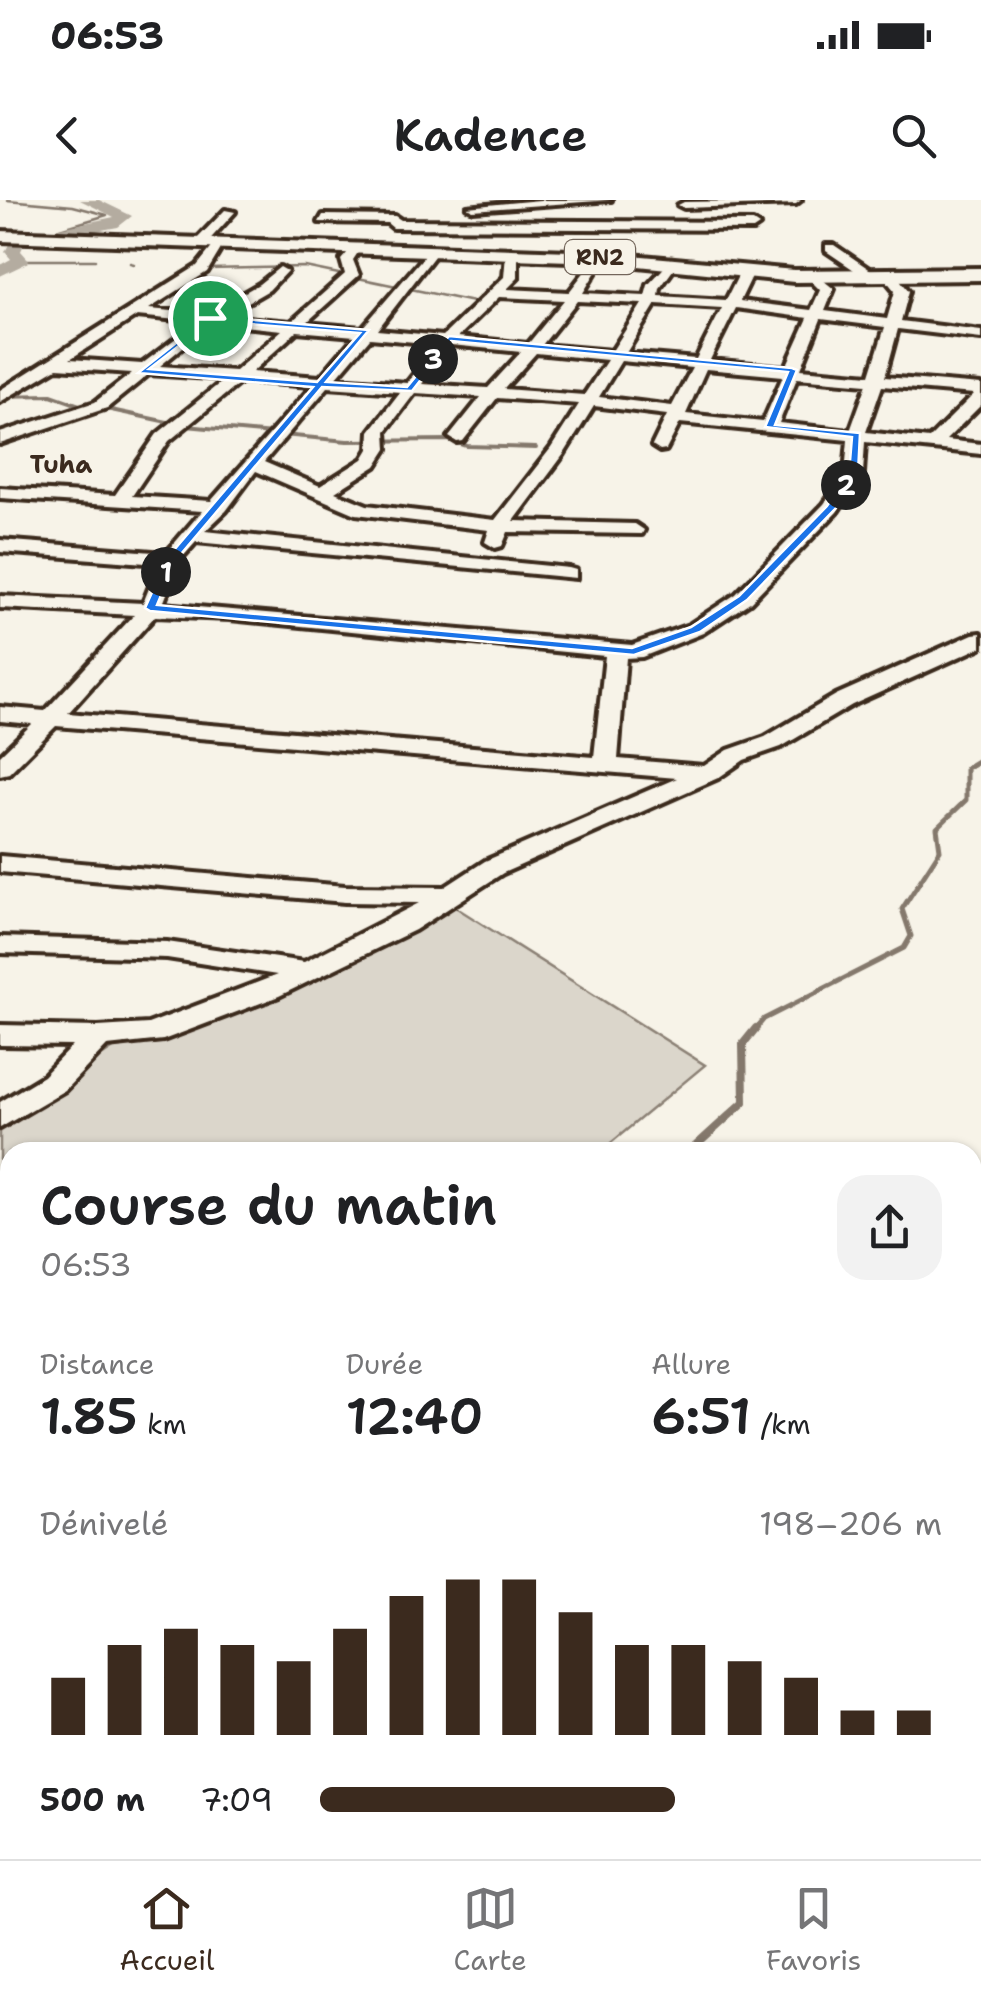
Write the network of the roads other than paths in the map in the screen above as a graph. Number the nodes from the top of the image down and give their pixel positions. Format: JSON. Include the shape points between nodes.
{"nodes":[{"id":1,"x":605,"y":200,"type":"edge"},
{"id":2,"x":796,"y":200,"type":"edge"},
{"id":3,"x":753,"y":201,"type":"edge"},
{"id":4,"x":682,"y":202,"type":"edge"},
{"id":5,"x":472,"y":203,"type":"edge"},
{"id":6,"x":549,"y":204,"type":"junction"},
{"id":7,"x":488,"y":206,"type":"junction"},
{"id":8,"x":451,"y":207,"type":"dead end"},
{"id":9,"x":405,"y":209,"type":"dead end"},
{"id":10,"x":229,"y":212,"type":"dead end"},
{"id":11,"x":630,"y":214,"type":"dead end"},
{"id":12,"x":323,"y":219,"type":"dead end"},
{"id":13,"x":394,"y":222,"type":"junction"},
{"id":14,"x":482,"y":226,"type":"junction"},
{"id":15,"x":753,"y":226,"type":"dead end"},
{"id":16,"x":558,"y":227,"type":"junction"},
{"id":17,"x":714,"y":227,"type":"junction"},
{"id":18,"x":640,"y":228,"type":"junction"},
{"id":19,"x":0,"y":236,"type":"edge"},
{"id":20,"x":208,"y":244,"type":"junction"},
{"id":21,"x":830,"y":248,"type":"dead end"},
{"id":22,"x":365,"y":249,"type":"junction"},
{"id":23,"x":432,"y":251,"type":"junction"},
{"id":24,"x":512,"y":254,"type":"junction"},
{"id":25,"x":599,"y":257,"type":"junction"},
{"id":26,"x":644,"y":260,"type":"junction"},
{"id":27,"x":672,"y":263,"type":"junction"},
{"id":28,"x":280,"y":271,"type":"dead end"},
{"id":29,"x":747,"y":272,"type":"junction"},
{"id":30,"x":880,"y":274,"type":"junction"},
{"id":31,"x":981,"y":274,"type":"edge"},
{"id":32,"x":813,"y":276,"type":"junction"},
{"id":33,"x":498,"y":293,"type":"junction"},
{"id":34,"x":576,"y":297,"type":"junction"},
{"id":35,"x":651,"y":301,"type":"junction"},
{"id":36,"x":734,"y":304,"type":"junction"},
{"id":37,"x":138,"y":312,"type":"junction"},
{"id":38,"x":819,"y":314,"type":"junction"},
{"id":39,"x":210,"y":318,"type":"junction"},
{"id":40,"x":292,"y":325,"type":"junction"},
{"id":41,"x":891,"y":326,"type":"junction"},
{"id":42,"x":366,"y":331,"type":"junction"},
{"id":43,"x":981,"y":335,"type":"edge"},
{"id":44,"x":449,"y":338,"type":"junction"},
{"id":45,"x":533,"y":347,"type":"junction"},
{"id":46,"x":616,"y":354,"type":"junction"},
{"id":47,"x":702,"y":362,"type":"junction"},
{"id":48,"x":56,"y":364,"type":"junction"},
{"id":49,"x":792,"y":370,"type":"junction"},
{"id":50,"x":141,"y":371,"type":"junction"},
{"id":51,"x":236,"y":378,"type":"junction"},
{"id":52,"x":877,"y":379,"type":"junction"},
{"id":53,"x":320,"y":384,"type":"junction"},
{"id":54,"x":409,"y":390,"type":"junction"},
{"id":55,"x":981,"y":393,"type":"edge"},
{"id":56,"x":489,"y":394,"type":"junction"},
{"id":57,"x":2,"y":396,"type":"edge"},
{"id":58,"x":586,"y":400,"type":"junction"},
{"id":59,"x":678,"y":415,"type":"junction"},
{"id":60,"x":769,"y":427,"type":"junction"},
{"id":61,"x":857,"y":435,"type":"junction"},
{"id":62,"x":456,"y":437,"type":"dead end"},
{"id":63,"x":0,"y":439,"type":"edge"},
{"id":64,"x":934,"y":443,"type":"junction"},
{"id":65,"x":660,"y":446,"type":"dead end"},
{"id":66,"x":981,"y":449,"type":"edge"},
{"id":67,"x":254,"y":464,"type":"junction"},
{"id":68,"x":324,"y":491,"type":"junction"},
{"id":69,"x":0,"y":493,"type":"edge"},
{"id":70,"x":120,"y":502,"type":"junction"},
{"id":71,"x":220,"y":507,"type":"junction"},
{"id":72,"x":500,"y":526,"type":"junction"},
{"id":73,"x":635,"y":530,"type":"dead end"},
{"id":74,"x":194,"y":536,"type":"junction"},
{"id":75,"x":0,"y":546,"type":"edge"},
{"id":76,"x":172,"y":559,"type":"junction"},
{"id":77,"x":488,"y":569,"type":"junction"},
{"id":78,"x":570,"y":574,"type":"dead end"},
{"id":79,"x":0,"y":602,"type":"edge"},
{"id":80,"x":150,"y":608,"type":"junction"},
{"id":81,"x":981,"y":640,"type":"edge"},
{"id":82,"x":616,"y":650,"type":"junction"},
{"id":83,"x":0,"y":714,"type":"edge"},
{"id":84,"x":53,"y":716,"type":"junction"},
{"id":85,"x":605,"y":764,"type":"junction"},
{"id":86,"x":0,"y":768,"type":"edge"},
{"id":87,"x":709,"y":773,"type":"junction"},
{"id":88,"x":0,"y":864,"type":"edge"},
{"id":89,"x":447,"y":894,"type":"junction"},
{"id":90,"x":0,"y":946,"type":"edge"},
{"id":91,"x":307,"y":971,"type":"junction"},
{"id":92,"x":0,"y":1035,"type":"edge"},
{"id":93,"x":98,"y":1037,"type":"junction"},
{"id":94,"x":0,"y":1117,"type":"edge"}],
"edges":[{"from":1,"to":6,"type":"street"},
{"from":2,"to":3,"type":"street"},
{"from":3,"to":4,"type":"street"},
{"from":4,"to":17,"type":"street"},
{"from":5,"to":7,"type":"street"},
{"from":5,"to":8,"type":"street"},
{"from":6,"to":7,"type":"street"},
{"from":6,"to":16,"type":"street"},
{"from":7,"to":14,"type":"street"},
{"from":9,"to":13,"type":"street"},
{"from":10,"to":20,"type":"street"},
{"from":11,"to":18,"type":"street"},
{"from":12,"to":13,"type":"street"},
{"from":13,"to":14,"type":"street"},
{"from":13,"to":22,"type":"street"},
{"from":14,"to":16,"type":"street"},
{"from":15,"to":17,"type":"street"},
{"from":16,"to":18,"type":"street"},
{"from":17,"to":18,"type":"street"},
{"from":18,"to":26,"type":"street"},
{"from":19,"to":20,"type":"highway","number":"RN2"},
{"from":20,"to":22,"type":"highway","number":"RN2"},
{"from":20,"to":37,"type":"street","via":[[202,269]]},
{"from":21,"to":30,"type":"street"},
{"from":22,"to":23,"type":"highway","number":"RN2"},
{"from":22,"to":40,"type":"street","via":[[346,260],[350,275]]},
{"from":23,"to":24,"type":"highway","number":"RN2"},
{"from":23,"to":42,"type":"street"},
{"from":24,"to":25,"type":"highway","number":"RN2"},
{"from":24,"to":33,"type":"street","via":[[511,278]]},
{"from":25,"to":26,"type":"highway","number":"RN2"},
{"from":25,"to":34,"type":"street"},
{"from":26,"to":27,"type":"highway","number":"RN2"},
{"from":27,"to":29,"type":"highway","number":"RN2"},
{"from":27,"to":35,"type":"street"},
{"from":28,"to":39,"type":"street"},
{"from":29,"to":32,"type":"highway","number":"RN2"},
{"from":29,"to":36,"type":"street"},
{"from":30,"to":31,"type":"highway","number":"RN2"},
{"from":30,"to":32,"type":"highway","number":"RN2"},
{"from":30,"to":41,"type":"street","via":[[902,291]]},
{"from":32,"to":38,"type":"street","via":[[827,289]]},
{"from":33,"to":34,"type":"street"},
{"from":33,"to":44,"type":"street"},
{"from":34,"to":35,"type":"street"},
{"from":34,"to":45,"type":"street"},
{"from":35,"to":36,"type":"street"},
{"from":35,"to":46,"type":"street"},
{"from":36,"to":38,"type":"street"},
{"from":36,"to":47,"type":"street"},
{"from":37,"to":39,"type":"street"},
{"from":37,"to":48,"type":"street"},
{"from":38,"to":41,"type":"street"},
{"from":38,"to":49,"type":"street"},
{"from":39,"to":40,"type":"street"},
{"from":39,"to":50,"type":"street"},
{"from":40,"to":42,"type":"street"},
{"from":40,"to":51,"type":"street"},
{"from":41,"to":43,"type":"street"},
{"from":41,"to":52,"type":"street"},
{"from":42,"to":44,"type":"street"},
{"from":42,"to":53,"type":"street"},
{"from":44,"to":45,"type":"street"},
{"from":44,"to":54,"type":"street"},
{"from":45,"to":46,"type":"street"},
{"from":45,"to":56,"type":"street"},
{"from":46,"to":47,"type":"street"},
{"from":46,"to":58,"type":"street"},
{"from":47,"to":49,"type":"street"},
{"from":47,"to":59,"type":"street"},
{"from":48,"to":50,"type":"street"},
{"from":48,"to":57,"type":"street"},
{"from":49,"to":52,"type":"street"},
{"from":49,"to":60,"type":"street"},
{"from":50,"to":51,"type":"street"},
{"from":50,"to":63,"type":"street","via":[[97,407]]},
{"from":51,"to":53,"type":"street"},
{"from":51,"to":70,"type":"street","via":[[163,438]]},
{"from":52,"to":55,"type":"street"},
{"from":52,"to":61,"type":"street"},
{"from":53,"to":54,"type":"street"},
{"from":53,"to":67,"type":"street"},
{"from":54,"to":56,"type":"street"},
{"from":54,"to":68,"type":"street","via":[[378,431],[370,462]]},
{"from":55,"to":64,"type":"street"},
{"from":56,"to":58,"type":"street"},
{"from":56,"to":62,"type":"street"},
{"from":58,"to":59,"type":"street"},
{"from":58,"to":72,"type":"street","via":[[558,450]]},
{"from":59,"to":60,"type":"street"},
{"from":59,"to":65,"type":"street"},
{"from":60,"to":61,"type":"street"},
{"from":61,"to":64,"type":"street"},
{"from":61,"to":82,"type":"street","via":[[854,473],[831,508],[743,598],[696,630],[634,652]]},
{"from":64,"to":66,"type":"street"},
{"from":67,"to":68,"type":"street"},
{"from":67,"to":71,"type":"street"},
{"from":68,"to":72,"type":"street","via":[[363,510]]},
{"from":69,"to":70,"type":"street"},
{"from":70,"to":71,"type":"street"},
{"from":71,"to":74,"type":"street"},
{"from":72,"to":73,"type":"street"},
{"from":72,"to":77,"type":"street"},
{"from":74,"to":76,"type":"street"},
{"from":74,"to":77,"type":"street"},
{"from":75,"to":76,"type":"street"},
{"from":76,"to":80,"type":"street"},
{"from":77,"to":78,"type":"street"},
{"from":79,"to":80,"type":"street"},
{"from":80,"to":82,"type":"street"},
{"from":80,"to":84,"type":"street"},
{"from":81,"to":87,"type":"street","via":[[844,700]]},
{"from":82,"to":85,"type":"street"},
{"from":83,"to":84,"type":"street"},
{"from":84,"to":85,"type":"street"},
{"from":84,"to":86,"type":"street"},
{"from":85,"to":87,"type":"street"},
{"from":87,"to":89,"type":"street"},
{"from":88,"to":89,"type":"street","via":[[344,894]]},
{"from":89,"to":91,"type":"street","via":[[405,924]]},
{"from":90,"to":91,"type":"street","via":[[167,950]]},
{"from":91,"to":93,"type":"street","via":[[152,1032]]},
{"from":92,"to":93,"type":"street"},
{"from":93,"to":94,"type":"street","via":[[54,1083]]}]}
